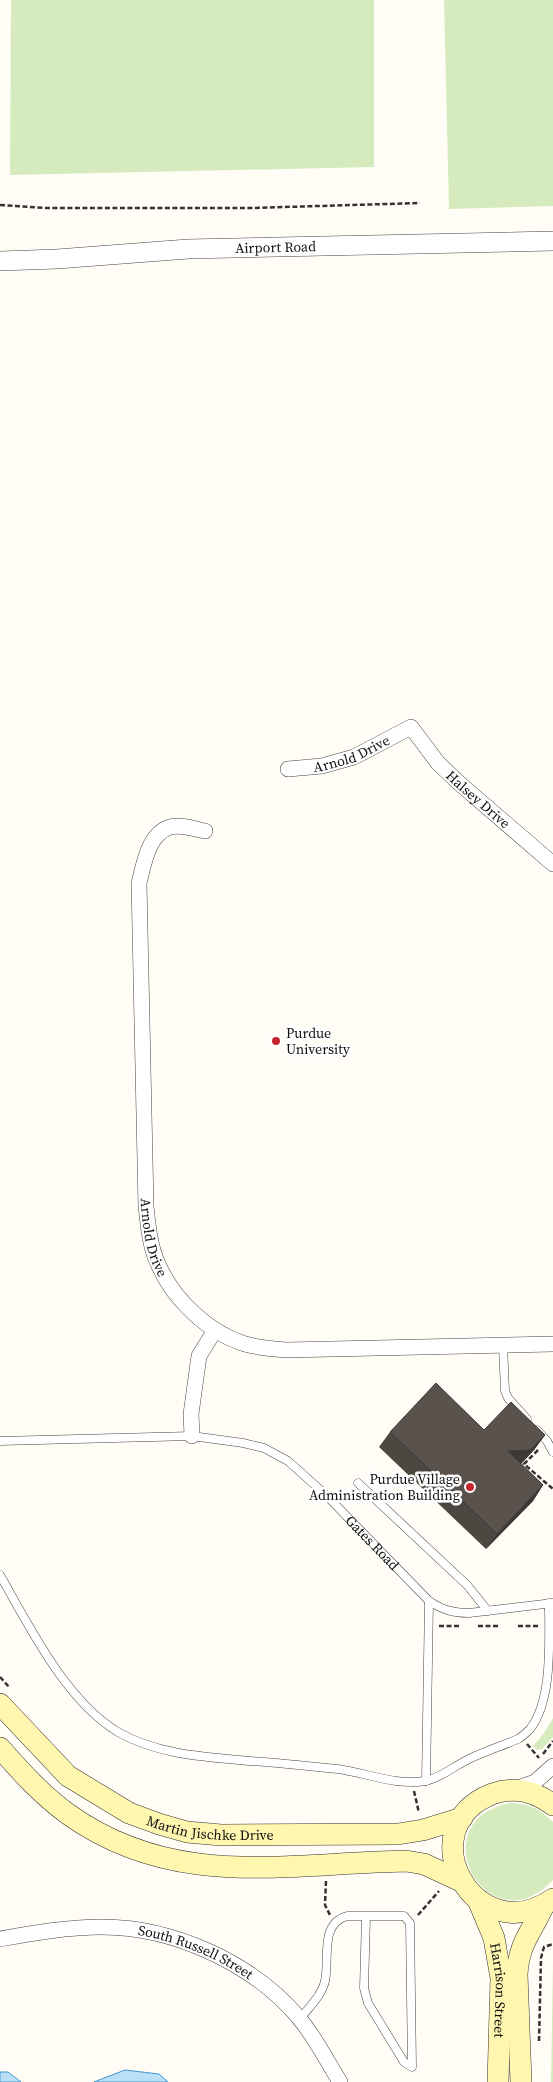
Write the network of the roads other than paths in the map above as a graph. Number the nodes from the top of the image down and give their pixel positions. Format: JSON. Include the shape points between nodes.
{"nodes":[{"id":1,"x":553,"y":241,"type":"edge"},
{"id":2,"x":0,"y":261,"type":"edge"},
{"id":3,"x":411,"y":727,"type":"joint"},
{"id":4,"x":288,"y":769,"type":"dead end"},
{"id":5,"x":205,"y":831,"type":"dead end"},
{"id":6,"x":553,"y":864,"type":"edge"},
{"id":7,"x":215,"y":1330,"type":"junction"},
{"id":8,"x":553,"y":1344,"type":"edge"},
{"id":9,"x":503,"y":1345,"type":"junction"},
{"id":10,"x":192,"y":1436,"type":"junction"},
{"id":11,"x":0,"y":1441,"type":"edge"},
{"id":12,"x":553,"y":1452,"type":"edge"},
{"id":13,"x":358,"y":1483,"type":"dead end"},
{"id":14,"x":0,"y":1574,"type":"edge"},
{"id":15,"x":429,"y":1601,"type":"junction"},
{"id":16,"x":551,"y":1603,"type":"edge"},
{"id":17,"x":488,"y":1611,"type":"junction"},
{"id":18,"x":6,"y":1698,"type":"edge"},
{"id":19,"x":0,"y":1748,"type":"edge"},
{"id":20,"x":553,"y":1766,"type":"edge"},
{"id":21,"x":426,"y":1781,"type":"junction"},
{"id":22,"x":511,"y":1790,"type":"junction"},
{"id":23,"x":553,"y":1804,"type":"edge"},
{"id":24,"x":462,"y":1818,"type":"junction"},
{"id":25,"x":463,"y":1882,"type":"junction"},
{"id":26,"x":478,"y":1900,"type":"junction"},
{"id":27,"x":549,"y":1902,"type":"edge"},
{"id":28,"x":366,"y":1916,"type":"junction"},
{"id":29,"x":0,"y":1939,"type":"edge"},
{"id":30,"x":300,"y":2019,"type":"junction"},
{"id":31,"x":340,"y":2082,"type":"edge"},
{"id":32,"x":498,"y":2082,"type":"edge"},
{"id":33,"x":520,"y":2082,"type":"edge"}],
"edges":[{"from":1,"to":2,"type":"street","name":"Airport Road","via":[[188,249]]},
{"from":3,"to":4,"type":"street","name":"Arnold Drive","via":[[354,757],[322,766]]},
{"from":3,"to":6,"type":"street","name":"Halsey Drive","via":[[438,763]]},
{"from":5,"to":7,"type":"street","name":"Arnold Drive","via":[[170,827],[158,836],[148,850],[139,883],[145,1193],[149,1235],[158,1266],[188,1308]]},
{"from":7,"to":9,"type":"street","name":"Arnold Drive","via":[[244,1343],[287,1350]]},
{"from":7,"to":10,"type":"street","via":[[199,1356],[191,1414]]},
{"from":8,"to":9,"type":"street","name":"Arnold Drive"},
{"from":9,"to":12,"type":"lane","via":[[508,1398]]},
{"from":10,"to":11,"type":"lane","name":"Gates Road"},
{"from":10,"to":15,"type":"lane","name":"Gates Road","via":[[264,1448],[288,1461],[326,1495]]},
{"from":13,"to":17,"type":"lane","via":[[467,1586]]},
{"from":14,"to":21,"type":"lane","via":[[75,1695],[118,1732],[176,1753],[321,1767],[382,1779]]},
{"from":15,"to":17,"type":"lane","name":"Gates Road","via":[[456,1613]]},
{"from":15,"to":21,"type":"lane"},
{"from":16,"to":17,"type":"lane","name":"Gates Road"},
{"from":16,"to":21,"type":"lane","via":[[546,1694],[542,1711],[531,1728],[521,1738]]},
{"from":18,"to":24,"type":"main road","name":"Martin Jischke Drive","via":[[68,1776],[129,1813],[187,1832],[388,1835],[424,1830]]},
{"from":19,"to":25,"type":"main road","via":[[68,1814],[123,1845],[160,1858],[226,1867],[406,1861],[424,1864]]},
{"from":20,"to":22,"type":"street","via":[[535,1782]]},
{"from":22,"to":23,"type":"main road","via":[[533,1793]]},
{"from":22,"to":24,"type":"main road","via":[[479,1801]]},
{"from":24,"to":25,"type":"main road","via":[[453,1845],[454,1859]]},
{"from":25,"to":26,"type":"main road"},
{"from":26,"to":27,"type":"main road","via":[[509,1911],[532,1909]]},
{"from":26,"to":32,"type":"main road","name":"Harrison Street","via":[[494,1938],[500,1978]]},
{"from":27,"to":33,"type":"main road","name":"Harrison Street","via":[[524,1940],[518,1956]]},
{"from":28,"to":28,"type":"lane","via":[[404,1916],[410,1923],[412,2066],[404,2062],[368,2003],[364,1988]]},
{"from":28,"to":30,"type":"lane","via":[[347,1916],[334,1923],[327,1949],[326,1980],[322,1991]]},
{"from":29,"to":30,"type":"street","name":"South Russell Street","via":[[101,1927],[169,1938],[210,1952],[239,1967],[287,2004]]},
{"from":30,"to":31,"type":"street","name":"South Russell Street"}]}
